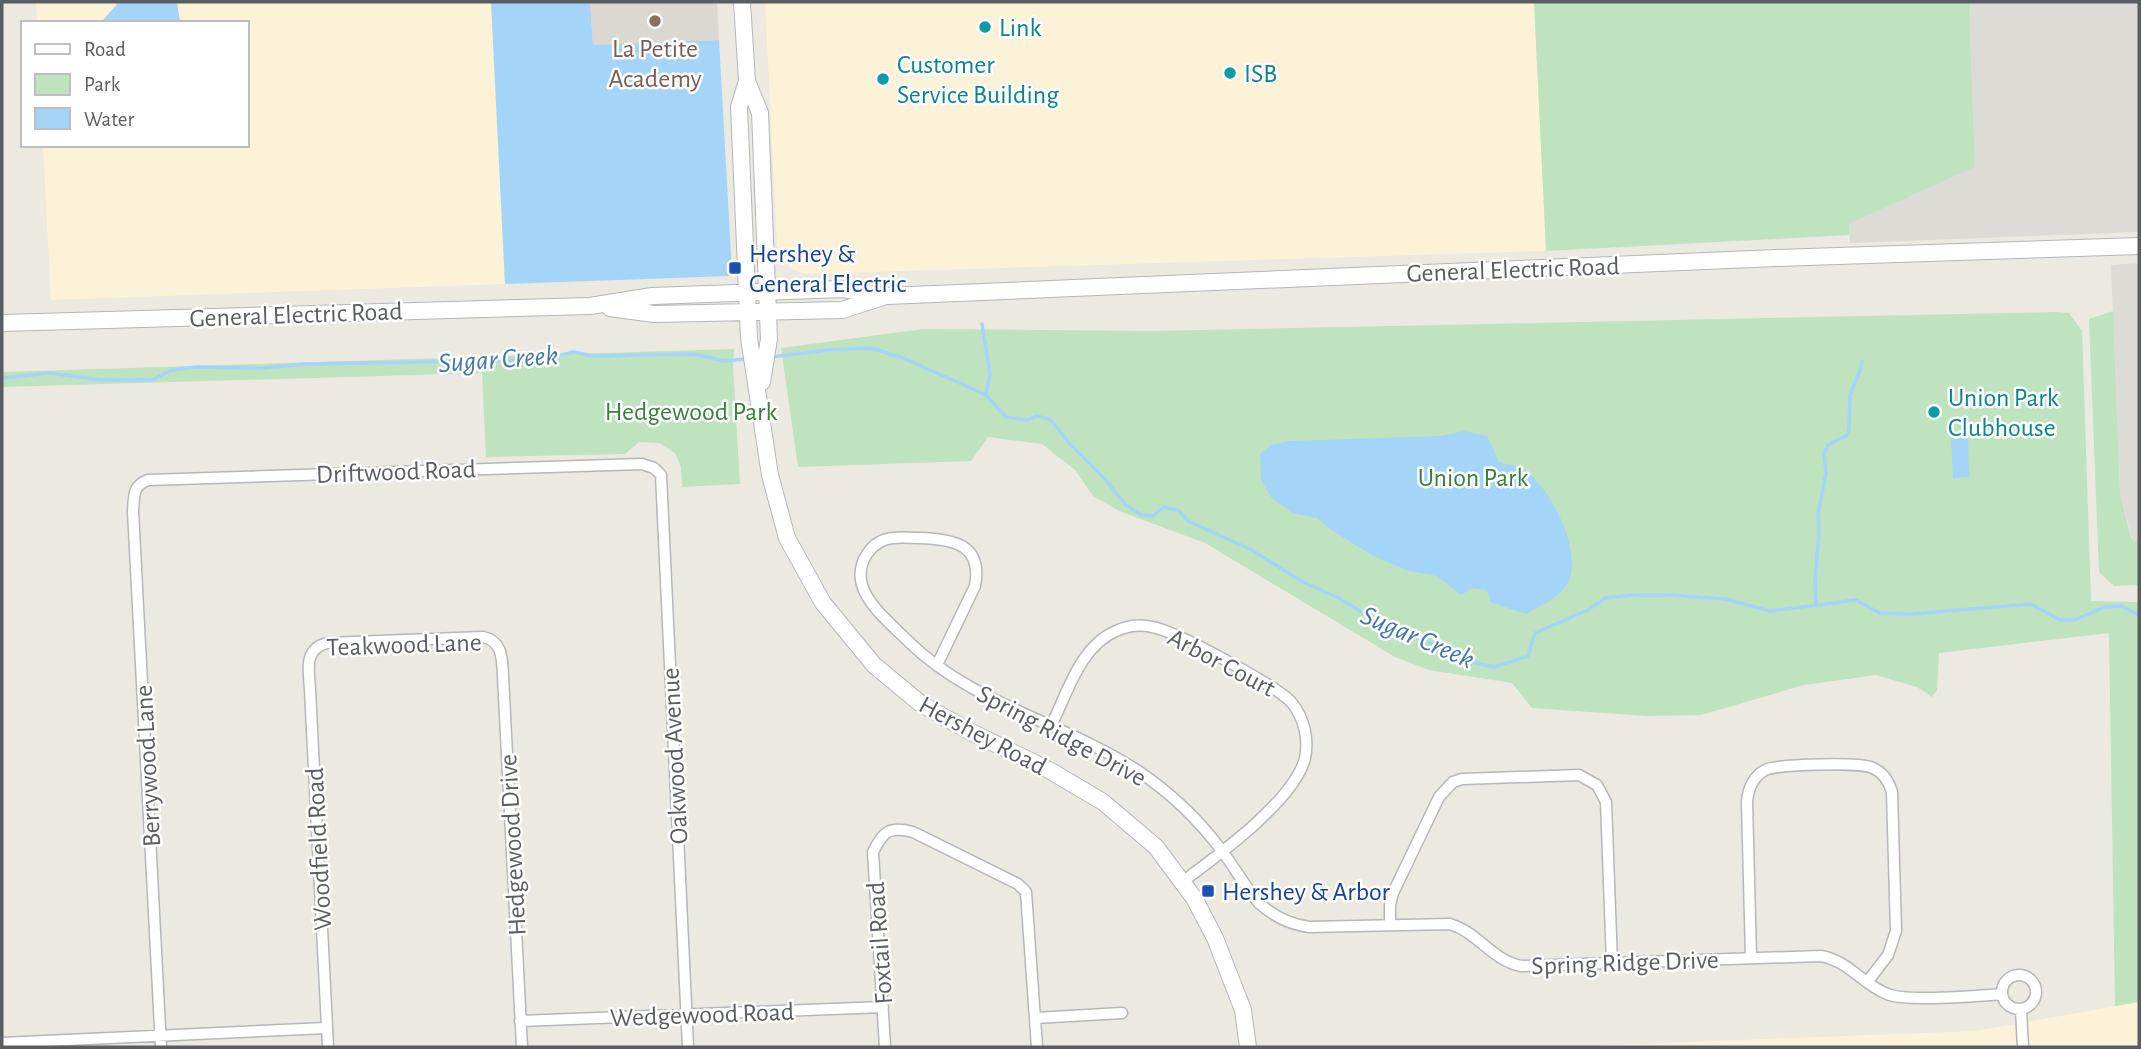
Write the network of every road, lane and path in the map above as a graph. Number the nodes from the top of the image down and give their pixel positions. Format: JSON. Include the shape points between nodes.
{"nodes":[{"id":1,"x":742,"y":2,"type":"edge"},
{"id":2,"x":747,"y":81,"type":"junction"},
{"id":3,"x":2139,"y":246,"type":"edge"},
{"id":4,"x":767,"y":292,"type":"junction"},
{"id":5,"x":746,"y":293,"type":"junction"},
{"id":6,"x":887,"y":296,"type":"junction"},
{"id":7,"x":590,"y":306,"type":"junction"},
{"id":8,"x":747,"y":313,"type":"junction"},
{"id":9,"x":768,"y":313,"type":"junction"},
{"id":10,"x":2,"y":323,"type":"edge"},
{"id":11,"x":759,"y":395,"type":"junction"},
{"id":12,"x":654,"y":468,"type":"joint"},
{"id":13,"x":138,"y":486,"type":"joint"},
{"id":14,"x":497,"y":643,"type":"joint"},
{"id":15,"x":312,"y":650,"type":"joint"},
{"id":16,"x":937,"y":665,"type":"junction"},
{"id":17,"x":1051,"y":726,"type":"junction"},
{"id":18,"x":1223,"y":852,"type":"junction"},
{"id":19,"x":1182,"y":882,"type":"junction"},
{"id":20,"x":1390,"y":925,"type":"junction"},
{"id":21,"x":1751,"y":958,"type":"junction"},
{"id":22,"x":1612,"y":963,"type":"junction"},
{"id":23,"x":1868,"y":981,"type":"junction"},
{"id":24,"x":2002,"y":994,"type":"junction"},
{"id":25,"x":883,"y":1007,"type":"junction"},
{"id":26,"x":2021,"y":1010,"type":"junction"},
{"id":27,"x":1122,"y":1013,"type":"dead end"},
{"id":28,"x":687,"y":1014,"type":"junction"},
{"id":29,"x":1035,"y":1018,"type":"junction"},
{"id":30,"x":520,"y":1021,"type":"junction"},
{"id":31,"x":326,"y":1028,"type":"junction"},
{"id":32,"x":160,"y":1041,"type":"edge"},
{"id":33,"x":2,"y":1043,"type":"edge"},
{"id":34,"x":328,"y":1047,"type":"edge"},
{"id":35,"x":522,"y":1047,"type":"edge"},
{"id":36,"x":688,"y":1047,"type":"edge"},
{"id":37,"x":885,"y":1047,"type":"edge"},
{"id":38,"x":1037,"y":1047,"type":"edge"},
{"id":39,"x":1248,"y":1047,"type":"edge"},
{"id":40,"x":2023,"y":1047,"type":"edge"}],
"edges":[{"from":1,"to":2,"type":"main road"},
{"from":2,"to":4,"type":"main road","name":"Hershey Road","via":[[760,113]]},
{"from":2,"to":5,"type":"main road","name":"Hershey Road","via":[[739,107]]},
{"from":3,"to":6,"type":"main road","name":"General Electric Road"},
{"from":4,"to":5,"type":"main road","name":"General Electric Road"},
{"from":4,"to":6,"type":"main road","name":"General Electric Road","via":[[843,289]]},
{"from":4,"to":9,"type":"main road","name":"Hershey Road"},
{"from":5,"to":7,"type":"main road","name":"General Electric Road","via":[[652,296]]},
{"from":5,"to":8,"type":"main road","name":"Hershey Road"},
{"from":6,"to":9,"type":"main road","name":"General Electric Road","via":[[842,310]]},
{"from":7,"to":8,"type":"main road","name":"General Electric Road","via":[[654,314]]},
{"from":7,"to":10,"type":"main road","name":"General Electric Road"},
{"from":8,"to":9,"type":"main road","name":"General Electric Road"},
{"from":8,"to":11,"type":"main road","name":"Hershey Road"},
{"from":9,"to":11,"type":"main road","name":"Hershey Road","via":[[769,339]]},
{"from":11,"to":19,"type":"main road","name":"Hershey Road","via":[[770,475],[788,538],[823,603],[874,665],[921,704],[1103,802],[1156,848]]},
{"from":12,"to":13,"type":"street","name":"Driftwood Road","via":[[642,464],[348,472],[148,480]]},
{"from":12,"to":28,"type":"street","name":"Oakwood Avenue","via":[[660,475]]},
{"from":13,"to":32,"type":"street","name":"Berrywood Lane","via":[[133,510]]},
{"from":14,"to":15,"type":"street","name":"Teakwood Lane","via":[[483,637],[327,643]]},
{"from":14,"to":30,"type":"street","name":"Hedgewood Drive","via":[[503,676]]},
{"from":15,"to":31,"type":"street","name":"Woodfield Road"},
{"from":16,"to":16,"type":"street","name":"Spring Ridge Drive","via":[[975,586],[976,566],[965,548],[945,538],[882,541],[872,547],[862,564],[862,586],[889,622]]},
{"from":16,"to":17,"type":"street","name":"Spring Ridge Drive"},
{"from":17,"to":18,"type":"street","name":"Spring Ridge Drive","via":[[1112,756],[1160,787]]},
{"from":17,"to":18,"type":"street","name":"Arbor Court","via":[[1091,649],[1126,627],[1164,630],[1284,695],[1305,729],[1306,750],[1300,770],[1252,827]]},
{"from":18,"to":19,"type":"street","name":"Arbor Court"},
{"from":18,"to":20,"type":"street","name":"Spring Ridge Drive","via":[[1259,903],[1283,920],[1309,927]]},
{"from":19,"to":39,"type":"main road","name":"Hershey Road","via":[[1215,938],[1243,1010]]},
{"from":20,"to":22,"type":"street","name":"Spring Ridge Drive","via":[[1450,924],[1498,957],[1521,966]]},
{"from":20,"to":22,"type":"street","via":[[1393,893],[1445,788],[1462,779],[1579,775],[1597,785],[1605,802]]},
{"from":21,"to":22,"type":"street","name":"Spring Ridge Drive"},
{"from":21,"to":23,"type":"street","name":"Spring Ridge Drive","via":[[1833,958]]},
{"from":21,"to":23,"type":"street","via":[[1747,802],[1751,785],[1774,767],[1864,765],[1882,774],[1892,792],[1896,931],[1888,955]]},
{"from":23,"to":24,"type":"street","name":"Spring Ridge Drive","via":[[1901,997]]},
{"from":24,"to":26,"type":"street","via":[[2011,1007]]},
{"from":24,"to":26,"type":"street","via":[[2009,979],[2020,975],[2031,979],[2035,1000]]},
{"from":25,"to":28,"type":"street","name":"Wedgewood Road"},
{"from":25,"to":29,"type":"street","name":"Foxtail Road","via":[[873,852],[879,839],[899,828],[1018,884],[1026,892]]},
{"from":25,"to":37,"type":"street","name":"Foxtail Road"},
{"from":26,"to":40,"type":"street"},
{"from":27,"to":29,"type":"street"},
{"from":28,"to":30,"type":"street","name":"Wedgewood Road"},
{"from":28,"to":36,"type":"street","name":"Oakwood Avenue"},
{"from":29,"to":38,"type":"street"},
{"from":30,"to":35,"type":"street","name":"Hedgewood Drive"},
{"from":31,"to":32,"type":"street"},
{"from":31,"to":34,"type":"street","name":"Woodfield Road"},
{"from":32,"to":33,"type":"street"}]}
